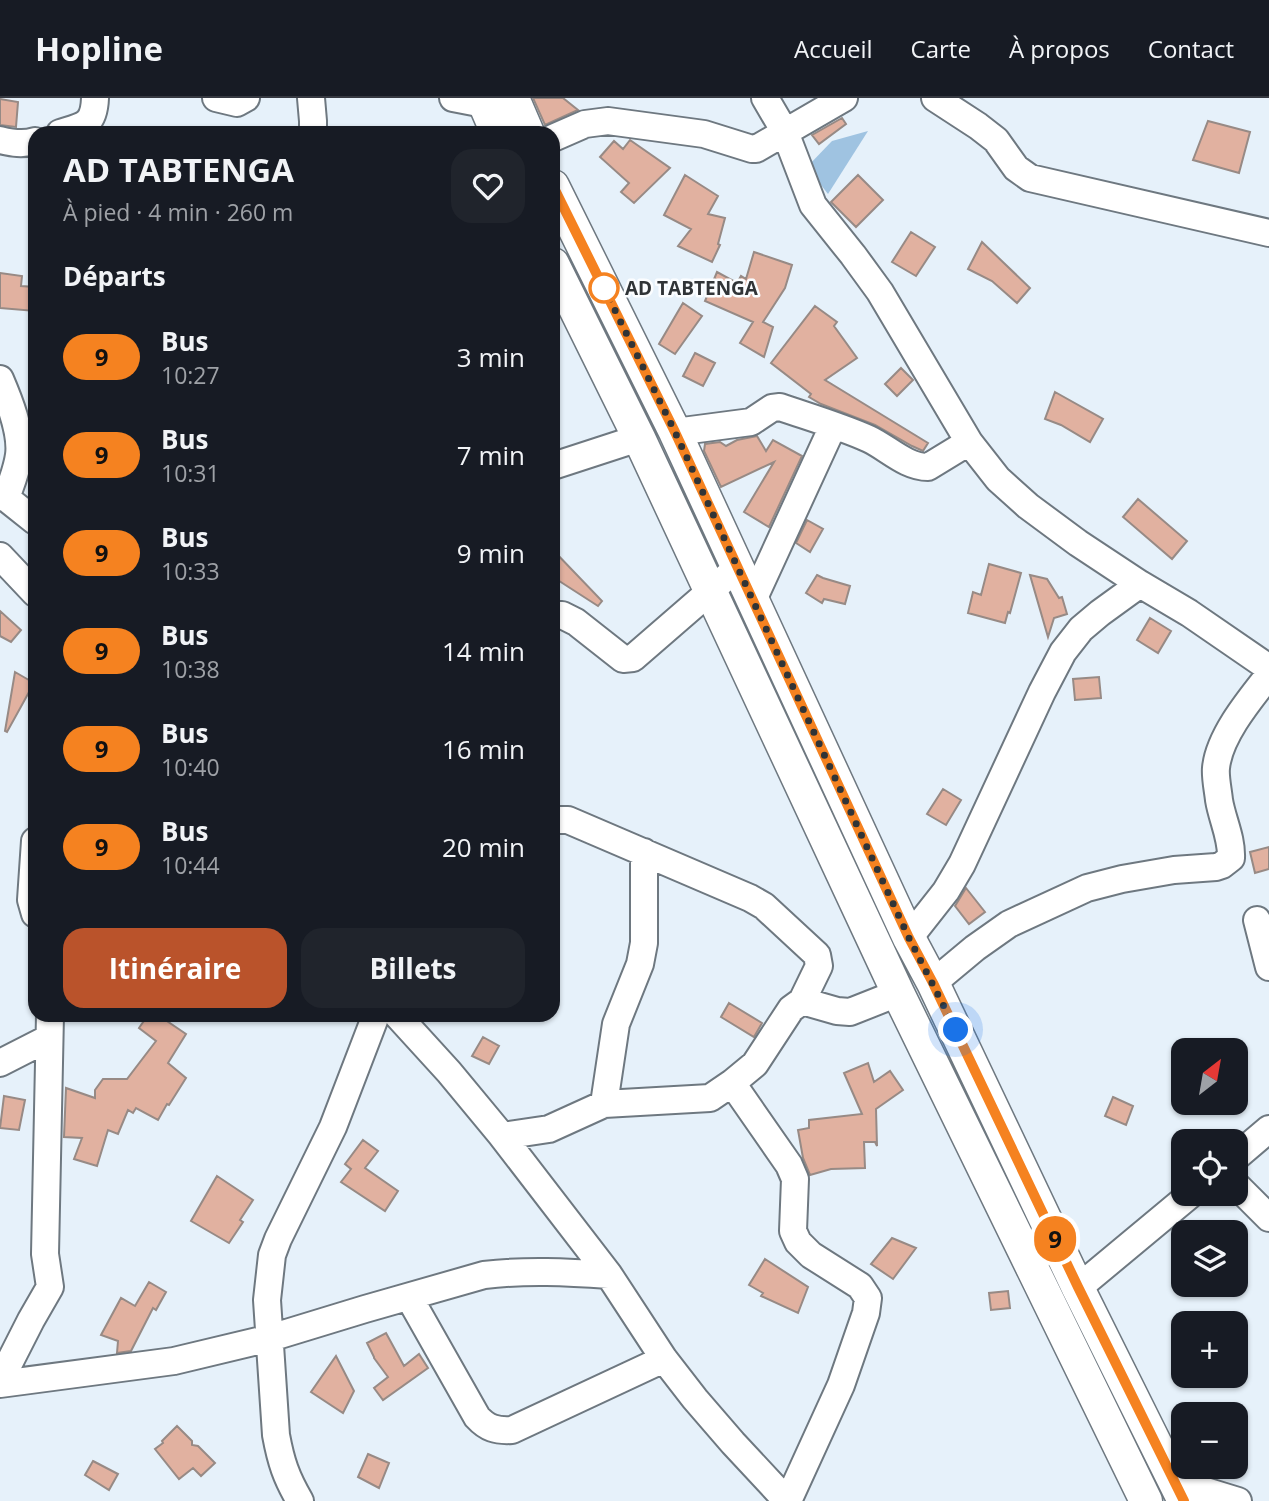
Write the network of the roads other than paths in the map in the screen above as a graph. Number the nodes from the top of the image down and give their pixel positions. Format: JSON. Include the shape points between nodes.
{"nodes":[{"id":1,"x":95,"y":98,"type":"edge"},
{"id":2,"x":216,"y":98,"type":"edge"},
{"id":3,"x":246,"y":98,"type":"edge"},
{"id":4,"x":311,"y":98,"type":"edge"},
{"id":5,"x":453,"y":98,"type":"edge"},
{"id":6,"x":765,"y":98,"type":"edge"},
{"id":7,"x":844,"y":98,"type":"edge"},
{"id":8,"x":935,"y":98,"type":"edge"},
{"id":9,"x":494,"y":115,"type":"edge"},
{"id":10,"x":82,"y":126,"type":"edge"},
{"id":11,"x":313,"y":126,"type":"edge"},
{"id":12,"x":515,"y":126,"type":"edge"},
{"id":13,"x":785,"y":132,"type":"junction"},
{"id":14,"x":560,"y":135,"type":"edge"},
{"id":15,"x":0,"y":140,"type":"edge"},
{"id":16,"x":28,"y":143,"type":"edge"},
{"id":17,"x":560,"y":200,"type":"edge"},
{"id":18,"x":1269,"y":233,"type":"edge"},
{"id":19,"x":560,"y":278,"type":"edge"},
{"id":20,"x":0,"y":379,"type":"edge"},
{"id":21,"x":833,"y":426,"type":"junction"},
{"id":22,"x":675,"y":432,"type":"junction"},
{"id":23,"x":639,"y":438,"type":"junction"},
{"id":24,"x":969,"y":442,"type":"junction"},
{"id":25,"x":560,"y":464,"type":"edge"},
{"id":26,"x":3,"y":498,"type":"edge"},
{"id":27,"x":28,"y":516,"type":"edge"},
{"id":28,"x":0,"y":556,"type":"edge"},
{"id":29,"x":738,"y":568,"type":"junction"},
{"id":30,"x":1140,"y":584,"type":"junction"},
{"id":31,"x":28,"y":586,"type":"edge"},
{"id":32,"x":710,"y":591,"type":"junction"},
{"id":33,"x":753,"y":600,"type":"junction"},
{"id":34,"x":560,"y":615,"type":"edge"},
{"id":35,"x":1269,"y":668,"type":"edge"},
{"id":36,"x":1269,"y":675,"type":"edge"},
{"id":37,"x":560,"y":820,"type":"edge"},
{"id":38,"x":644,"y":852,"type":"junction"},
{"id":39,"x":1257,"y":920,"type":"dead end"},
{"id":40,"x":909,"y":938,"type":"junction"},
{"id":41,"x":1269,"y":967,"type":"edge"},
{"id":42,"x":933,"y":983,"type":"junction"},
{"id":43,"x":898,"y":993,"type":"junction"},
{"id":44,"x":802,"y":1001,"type":"junction"},
{"id":45,"x":373,"y":1022,"type":"edge"},
{"id":46,"x":403,"y":1022,"type":"edge"},
{"id":47,"x":49,"y":1026,"type":"edge"},
{"id":48,"x":0,"y":1063,"type":"edge"},
{"id":49,"x":732,"y":1083,"type":"junction"},
{"id":50,"x":604,"y":1104,"type":"junction"},
{"id":51,"x":1269,"y":1129,"type":"edge"},
{"id":52,"x":502,"y":1136,"type":"junction"},
{"id":53,"x":1248,"y":1147,"type":"edge"},
{"id":54,"x":1248,"y":1197,"type":"edge"},
{"id":55,"x":1176,"y":1206,"type":"edge"},
{"id":56,"x":1269,"y":1218,"type":"edge"},
{"id":57,"x":609,"y":1275,"type":"junction"},
{"id":58,"x":1078,"y":1287,"type":"junction"},
{"id":59,"x":409,"y":1297,"type":"junction"},
{"id":60,"x":270,"y":1338,"type":"junction"},
{"id":61,"x":664,"y":1359,"type":"junction"},
{"id":62,"x":0,"y":1382,"type":"edge"},
{"id":63,"x":1180,"y":1491,"type":"edge"},
{"id":64,"x":292,"y":1494,"type":"edge"},
{"id":65,"x":787,"y":1501,"type":"edge"},
{"id":66,"x":1146,"y":1501,"type":"edge"},
{"id":67,"x":1238,"y":1501,"type":"edge"}],
"edges":[{"from":1,"to":10,"type":"street","via":[[92,118]]},
{"from":2,"to":3,"type":"street","via":[[237,103]]},
{"from":4,"to":11,"type":"street"},
{"from":5,"to":9,"type":"street"},
{"from":6,"to":13,"type":"street"},
{"from":7,"to":13,"type":"street"},
{"from":8,"to":18,"type":"street","via":[[996,140],[1016,168],[1030,178]]},
{"from":9,"to":12,"type":"street"},
{"from":13,"to":14,"type":"street","via":[[756,149],[705,134],[608,121],[585,124]]},
{"from":13,"to":24,"type":"street","via":[[811,202],[880,292]]},
{"from":15,"to":16,"type":"street"},
{"from":17,"to":22,"type":"street"},
{"from":19,"to":23,"type":"street"},
{"from":20,"to":26,"type":"street","via":[[19,452]]},
{"from":21,"to":22,"type":"street","via":[[776,407],[751,422]]},
{"from":21,"to":24,"type":"street","via":[[920,467],[928,467]]},
{"from":21,"to":33,"type":"street"},
{"from":22,"to":29,"type":"street"},
{"from":23,"to":25,"type":"street"},
{"from":23,"to":32,"type":"street"},
{"from":24,"to":30,"type":"street","via":[[998,479],[1028,506]]},
{"from":26,"to":27,"type":"street"},
{"from":28,"to":31,"type":"street"},
{"from":29,"to":32,"type":"street"},
{"from":29,"to":33,"type":"street"},
{"from":30,"to":35,"type":"street"},
{"from":30,"to":40,"type":"street","via":[[1081,629],[1063,652],[962,864]]},
{"from":32,"to":34,"type":"street","via":[[628,659]]},
{"from":32,"to":43,"type":"street"},
{"from":33,"to":40,"type":"street"},
{"from":36,"to":42,"type":"street","via":[[1240,713],[1218,759],[1219,801],[1232,855],[1228,862],[1087,888],[1009,924]]},
{"from":37,"to":38,"type":"street"},
{"from":38,"to":44,"type":"street","via":[[764,906],[817,956],[819,965]]},
{"from":38,"to":50,"type":"street","via":[[644,943],[616,1024]]},
{"from":39,"to":41,"type":"street"},
{"from":40,"to":42,"type":"street"},
{"from":42,"to":58,"type":"street"},
{"from":43,"to":44,"type":"street","via":[[850,1012]]},
{"from":43,"to":66,"type":"street"},
{"from":44,"to":49,"type":"street","via":[[790,1009],[755,1064]]},
{"from":45,"to":60,"type":"street","via":[[332,1127],[272,1255],[267,1300]]},
{"from":46,"to":52,"type":"street"},
{"from":47,"to":48,"type":"street"},
{"from":47,"to":62,"type":"street","via":[[45,1254],[50,1287]]},
{"from":49,"to":50,"type":"street","via":[[710,1098]]},
{"from":49,"to":65,"type":"street","via":[[795,1178],[793,1231],[798,1242],[860,1286],[868,1298],[841,1385]]},
{"from":50,"to":52,"type":"street","via":[[549,1129]]},
{"from":51,"to":53,"type":"street"},
{"from":52,"to":57,"type":"street"},
{"from":54,"to":56,"type":"street"},
{"from":55,"to":58,"type":"street"},
{"from":57,"to":59,"type":"street","via":[[502,1273]]},
{"from":57,"to":61,"type":"street"},
{"from":58,"to":63,"type":"street"},
{"from":59,"to":60,"type":"street"},
{"from":59,"to":61,"type":"street","via":[[477,1417],[501,1431],[512,1430]]},
{"from":60,"to":62,"type":"street","via":[[174,1361]]},
{"from":60,"to":64,"type":"street","via":[[276,1435]]},
{"from":61,"to":65,"type":"street"},
{"from":63,"to":67,"type":"street"}]}
